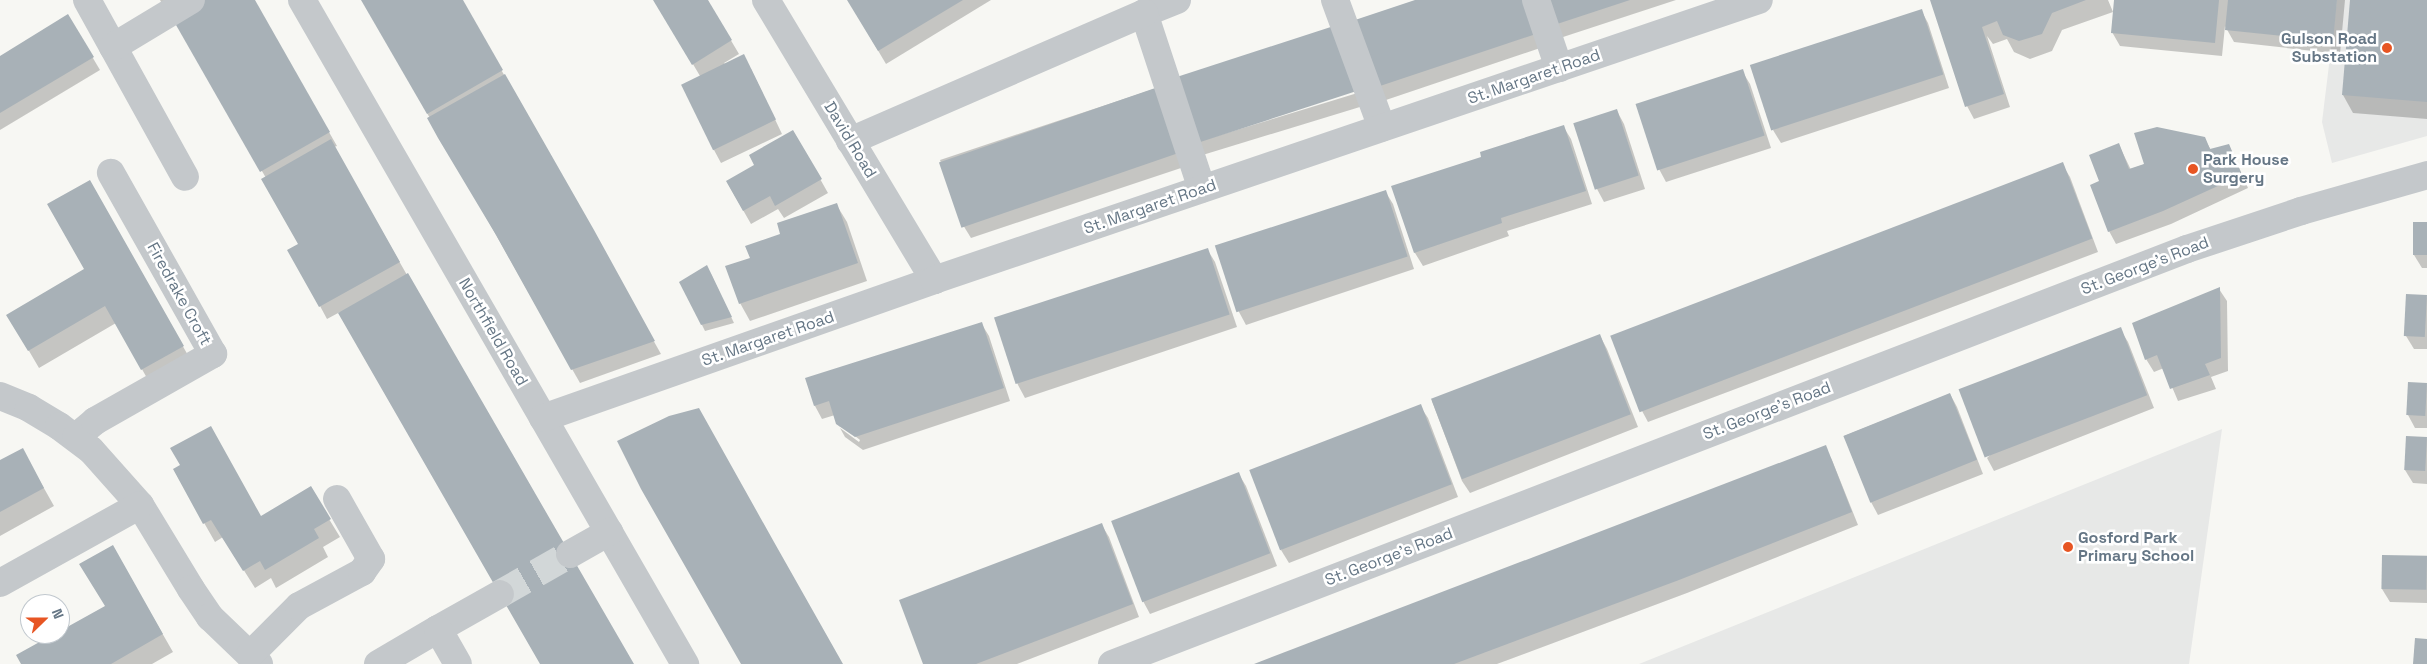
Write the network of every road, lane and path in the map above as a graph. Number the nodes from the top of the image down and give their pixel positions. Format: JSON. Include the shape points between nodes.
{"nodes":[{"id":1,"x":87,"y":0,"type":"edge"},
{"id":2,"x":192,"y":0,"type":"edge"},
{"id":3,"x":302,"y":0,"type":"edge"},
{"id":4,"x":766,"y":0,"type":"edge"},
{"id":5,"x":1177,"y":0,"type":"edge"},
{"id":6,"x":1335,"y":0,"type":"edge"},
{"id":7,"x":1536,"y":0,"type":"edge"},
{"id":8,"x":1759,"y":0,"type":"edge"},
{"id":9,"x":1144,"y":13,"type":"junction"},
{"id":10,"x":113,"y":46,"type":"junction"},
{"id":11,"x":1559,"y":68,"type":"junction"},
{"id":12,"x":1382,"y":128,"type":"junction"},
{"id":13,"x":850,"y":141,"type":"junction"},
{"id":14,"x":111,"y":173,"type":"dead end"},
{"id":15,"x":2427,"y":175,"type":"edge"},
{"id":16,"x":185,"y":177,"type":"dead end"},
{"id":17,"x":1202,"y":189,"type":"junction"},
{"id":18,"x":934,"y":280,"type":"junction"},
{"id":19,"x":0,"y":396,"type":"edge"},
{"id":20,"x":543,"y":418,"type":"junction"},
{"id":21,"x":76,"y":437,"type":"junction"},
{"id":22,"x":337,"y":499,"type":"dead end"},
{"id":23,"x":140,"y":505,"type":"junction"},
{"id":24,"x":609,"y":532,"type":"junction"},
{"id":25,"x":570,"y":554,"type":"tunnel mouth"},
{"id":26,"x":0,"y":583,"type":"edge"},
{"id":27,"x":500,"y":594,"type":"tunnel mouth"},
{"id":28,"x":438,"y":629,"type":"junction"},
{"id":29,"x":244,"y":658,"type":"edge"},
{"id":30,"x":378,"y":664,"type":"edge"},
{"id":31,"x":458,"y":664,"type":"edge"},
{"id":32,"x":685,"y":664,"type":"edge"},
{"id":33,"x":1112,"y":664,"type":"edge"}],
"edges":[{"from":1,"to":10,"type":"street"},
{"from":2,"to":10,"type":"street"},
{"from":3,"to":20,"type":"street","name":"Northfield Road"},
{"from":4,"to":13,"type":"street","name":"David Road"},
{"from":5,"to":9,"type":"street"},
{"from":6,"to":12,"type":"street"},
{"from":7,"to":11,"type":"street"},
{"from":8,"to":11,"type":"street","name":"St. Margaret Road"},
{"from":9,"to":13,"type":"street"},
{"from":9,"to":17,"type":"street"},
{"from":10,"to":16,"type":"street"},
{"from":11,"to":12,"type":"street","name":"St. Margaret Road"},
{"from":12,"to":17,"type":"street","name":"St. Margaret Road"},
{"from":13,"to":18,"type":"street","name":"David Road"},
{"from":14,"to":21,"type":"street","name":"Firedrake Croft","via":[[213,354],[95,421]]},
{"from":15,"to":33,"type":"street","name":"St. George's Road","via":[[2187,248]]},
{"from":17,"to":18,"type":"street","name":"St. Margaret Road"},
{"from":18,"to":20,"type":"street","name":"St. Margaret Road"},
{"from":19,"to":21,"type":"street","via":[[29,408]]},
{"from":20,"to":24,"type":"street","name":"Northfield Road"},
{"from":21,"to":23,"type":"street"},
{"from":22,"to":29,"type":"street","via":[[371,559],[362,572],[299,606]]},
{"from":23,"to":26,"type":"street"},
{"from":23,"to":29,"type":"street","via":[[190,589]]},
{"from":24,"to":25,"type":"street"},
{"from":24,"to":32,"type":"street","name":"Northfield Road"},
{"from":27,"to":28,"type":"street"},
{"from":28,"to":30,"type":"street"},
{"from":28,"to":31,"type":"street"}]}
